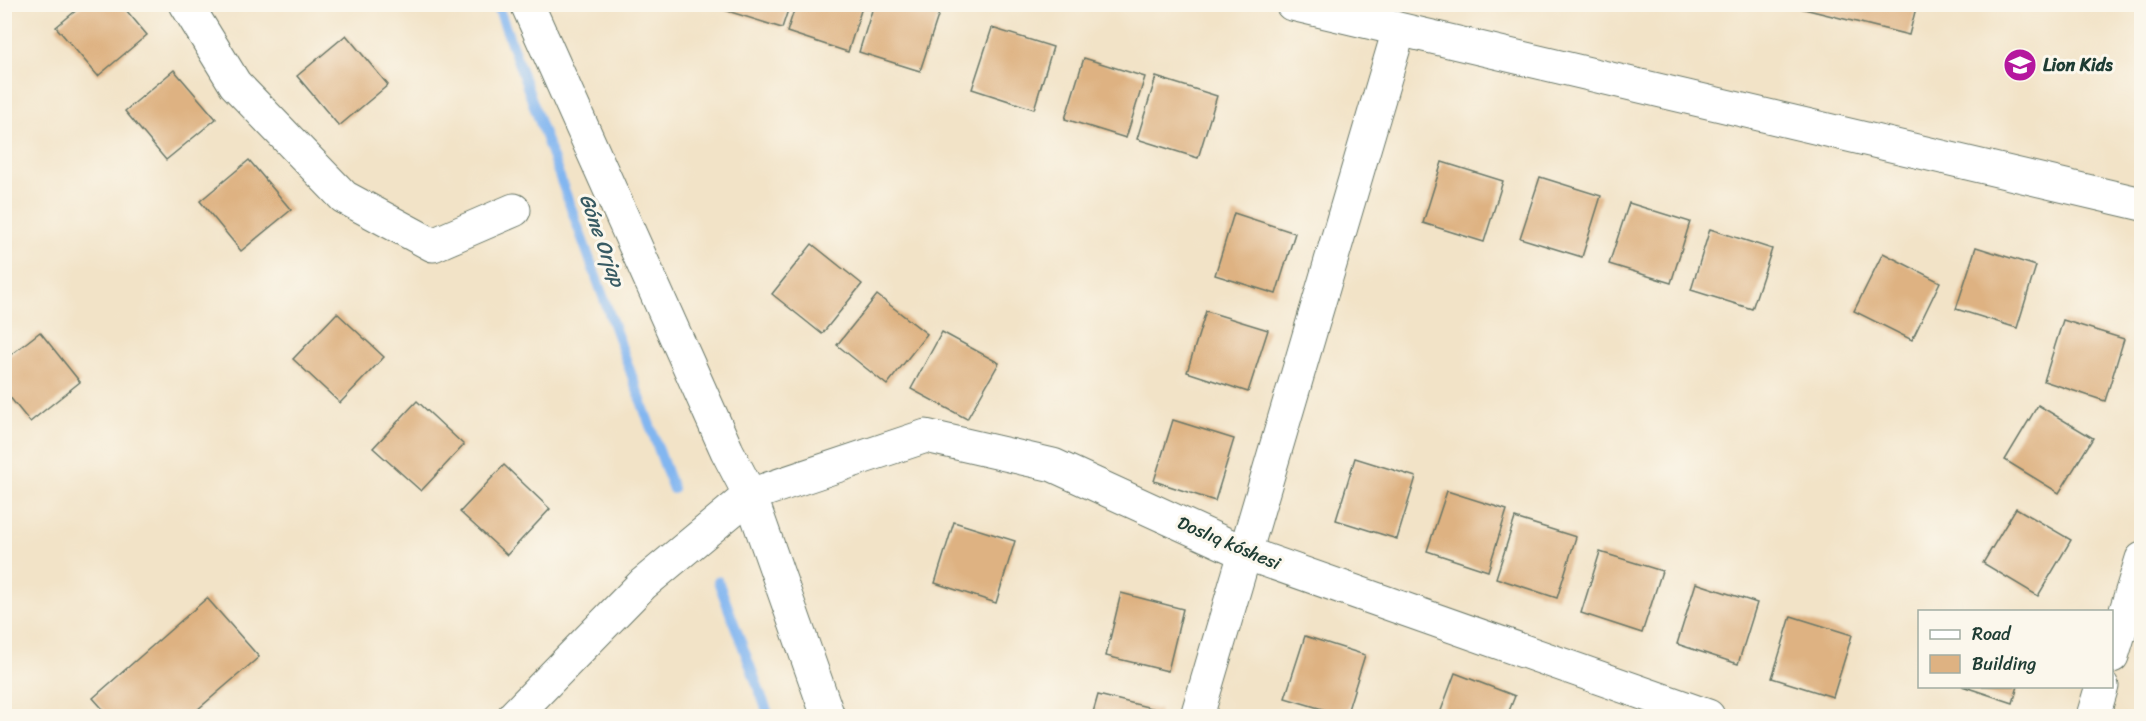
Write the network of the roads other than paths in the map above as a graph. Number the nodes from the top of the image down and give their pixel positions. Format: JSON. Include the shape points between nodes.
{"nodes":[{"id":1,"x":186,"y":4,"type":"edge"},
{"id":2,"x":527,"y":4,"type":"edge"},
{"id":3,"x":1293,"y":4,"type":"edge"},
{"id":4,"x":1400,"y":30,"type":"junction"},
{"id":5,"x":2142,"y":204,"type":"edge"},
{"id":6,"x":514,"y":210,"type":"dead end"},
{"id":7,"x":750,"y":495,"type":"junction"},
{"id":8,"x":1245,"y":553,"type":"junction"},
{"id":9,"x":2142,"y":558,"type":"edge"},
{"id":10,"x":2113,"y":653,"type":"edge"},
{"id":11,"x":2102,"y":688,"type":"edge"},
{"id":12,"x":514,"y":717,"type":"edge"},
{"id":13,"x":828,"y":717,"type":"edge"},
{"id":14,"x":1197,"y":717,"type":"edge"},
{"id":15,"x":1708,"y":717,"type":"edge"},
{"id":16,"x":2093,"y":717,"type":"edge"}],
"edges":[{"from":1,"to":6,"type":"street","via":[[235,84],[344,197],[433,245]]},
{"from":2,"to":7,"type":"street"},
{"from":3,"to":4,"type":"street"},
{"from":4,"to":5,"type":"street"},
{"from":4,"to":8,"type":"street"},
{"from":7,"to":8,"type":"street","name":"Doslıq kóshesi","via":[[926,436],[1053,465]]},
{"from":7,"to":12,"type":"street","via":[[643,584]]},
{"from":7,"to":13,"type":"street"},
{"from":8,"to":14,"type":"street"},
{"from":8,"to":15,"type":"street","name":"Doslıq kóshesi"},
{"from":9,"to":10,"type":"street"},
{"from":11,"to":16,"type":"street"}]}
